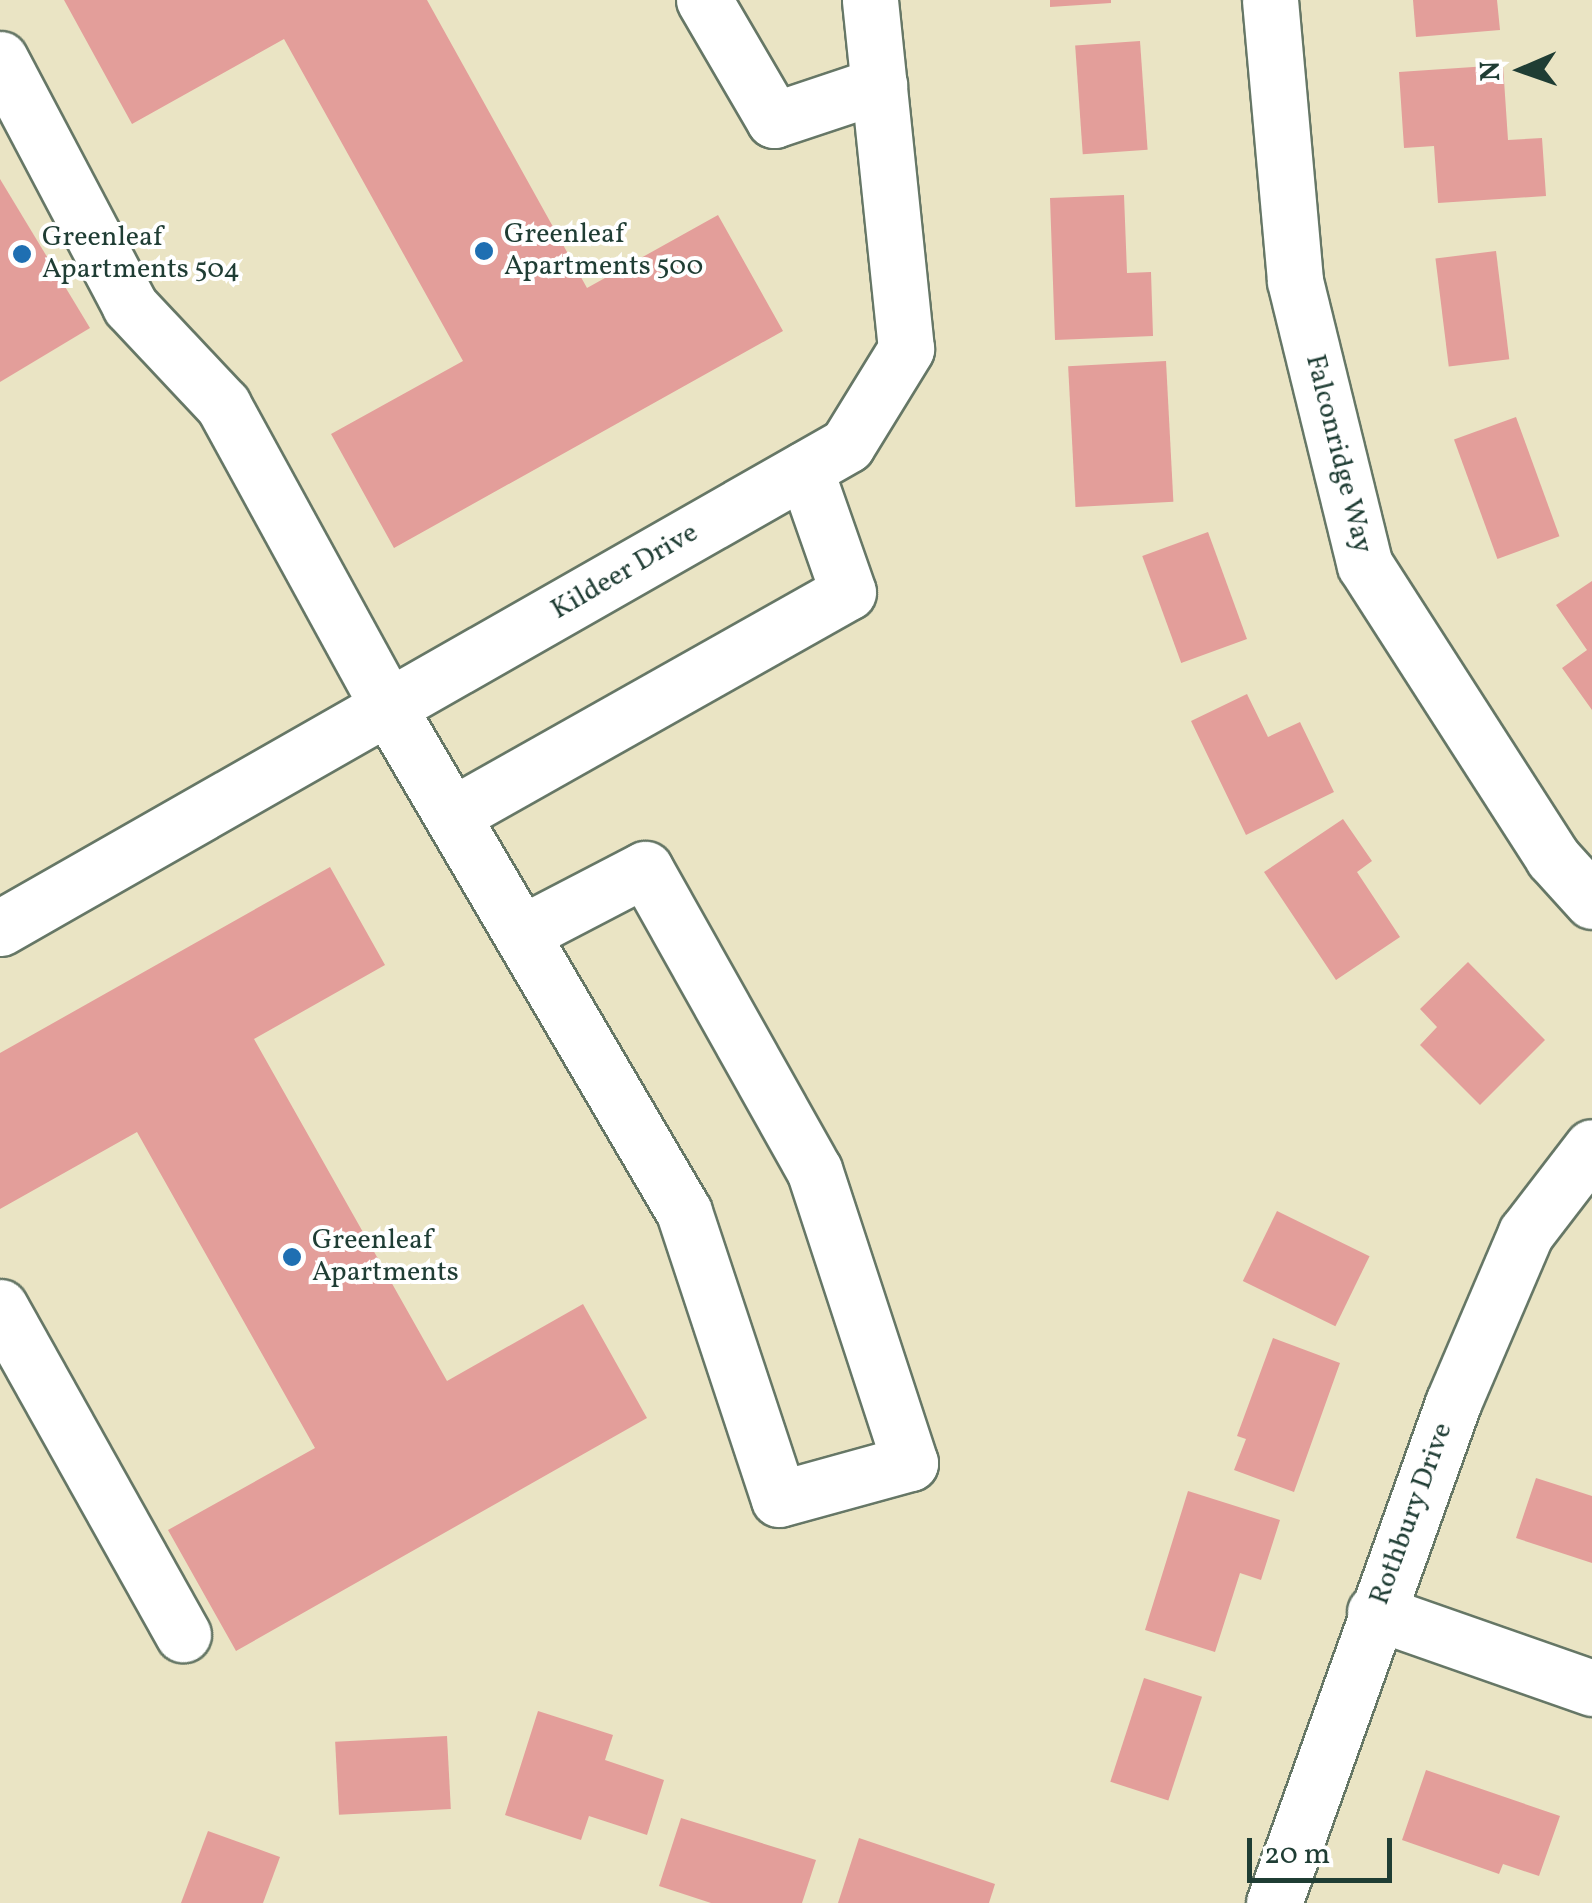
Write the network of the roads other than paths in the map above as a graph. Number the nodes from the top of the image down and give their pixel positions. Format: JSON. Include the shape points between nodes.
{"nodes":[{"id":1,"x":704,"y":0,"type":"edge"},
{"id":2,"x":870,"y":0,"type":"edge"},
{"id":3,"x":1270,"y":0,"type":"edge"},
{"id":4,"x":0,"y":60,"type":"edge"},
{"id":5,"x":879,"y":85,"type":"junction"},
{"id":6,"x":805,"y":469,"type":"junction"},
{"id":7,"x":388,"y":707,"type":"junction"},
{"id":8,"x":454,"y":814,"type":"junction"},
{"id":9,"x":1592,"y":900,"type":"edge"},
{"id":10,"x":0,"y":926,"type":"edge"},
{"id":11,"x":524,"y":932,"type":"junction"},
{"id":12,"x":1592,"y":1146,"type":"edge"},
{"id":13,"x":0,"y":1307,"type":"edge"},
{"id":14,"x":1376,"y":1612,"type":"junction"},
{"id":15,"x":183,"y":1634,"type":"dead end"},
{"id":16,"x":1592,"y":1688,"type":"edge"},
{"id":17,"x":1274,"y":1903,"type":"edge"}],
"edges":[{"from":1,"to":5,"type":"street","via":[[774,120]]},
{"from":2,"to":5,"type":"street","name":"Kildeer Drive"},
{"from":3,"to":9,"type":"street","name":"Falconridge Way","via":[[1295,281],[1365,565],[1553,858]]},
{"from":4,"to":7,"type":"street","via":[[130,306],[223,405]]},
{"from":5,"to":6,"type":"street","name":"Kildeer Drive","via":[[906,349],[847,446]]},
{"from":6,"to":7,"type":"street","name":"Kildeer Drive"},
{"from":6,"to":8,"type":"street","via":[[848,592]]},
{"from":7,"to":8,"type":"street"},
{"from":7,"to":10,"type":"street","name":"Kildeer Drive"},
{"from":8,"to":11,"type":"street"},
{"from":11,"to":11,"type":"street","via":[[645,869],[814,1170],[910,1463],[779,1499],[684,1212]]},
{"from":12,"to":14,"type":"street","name":"Rothbury Drive","via":[[1526,1234]]},
{"from":13,"to":15,"type":"street"},
{"from":14,"to":16,"type":"street"},
{"from":14,"to":17,"type":"street","name":"Rothbury Drive"}]}
